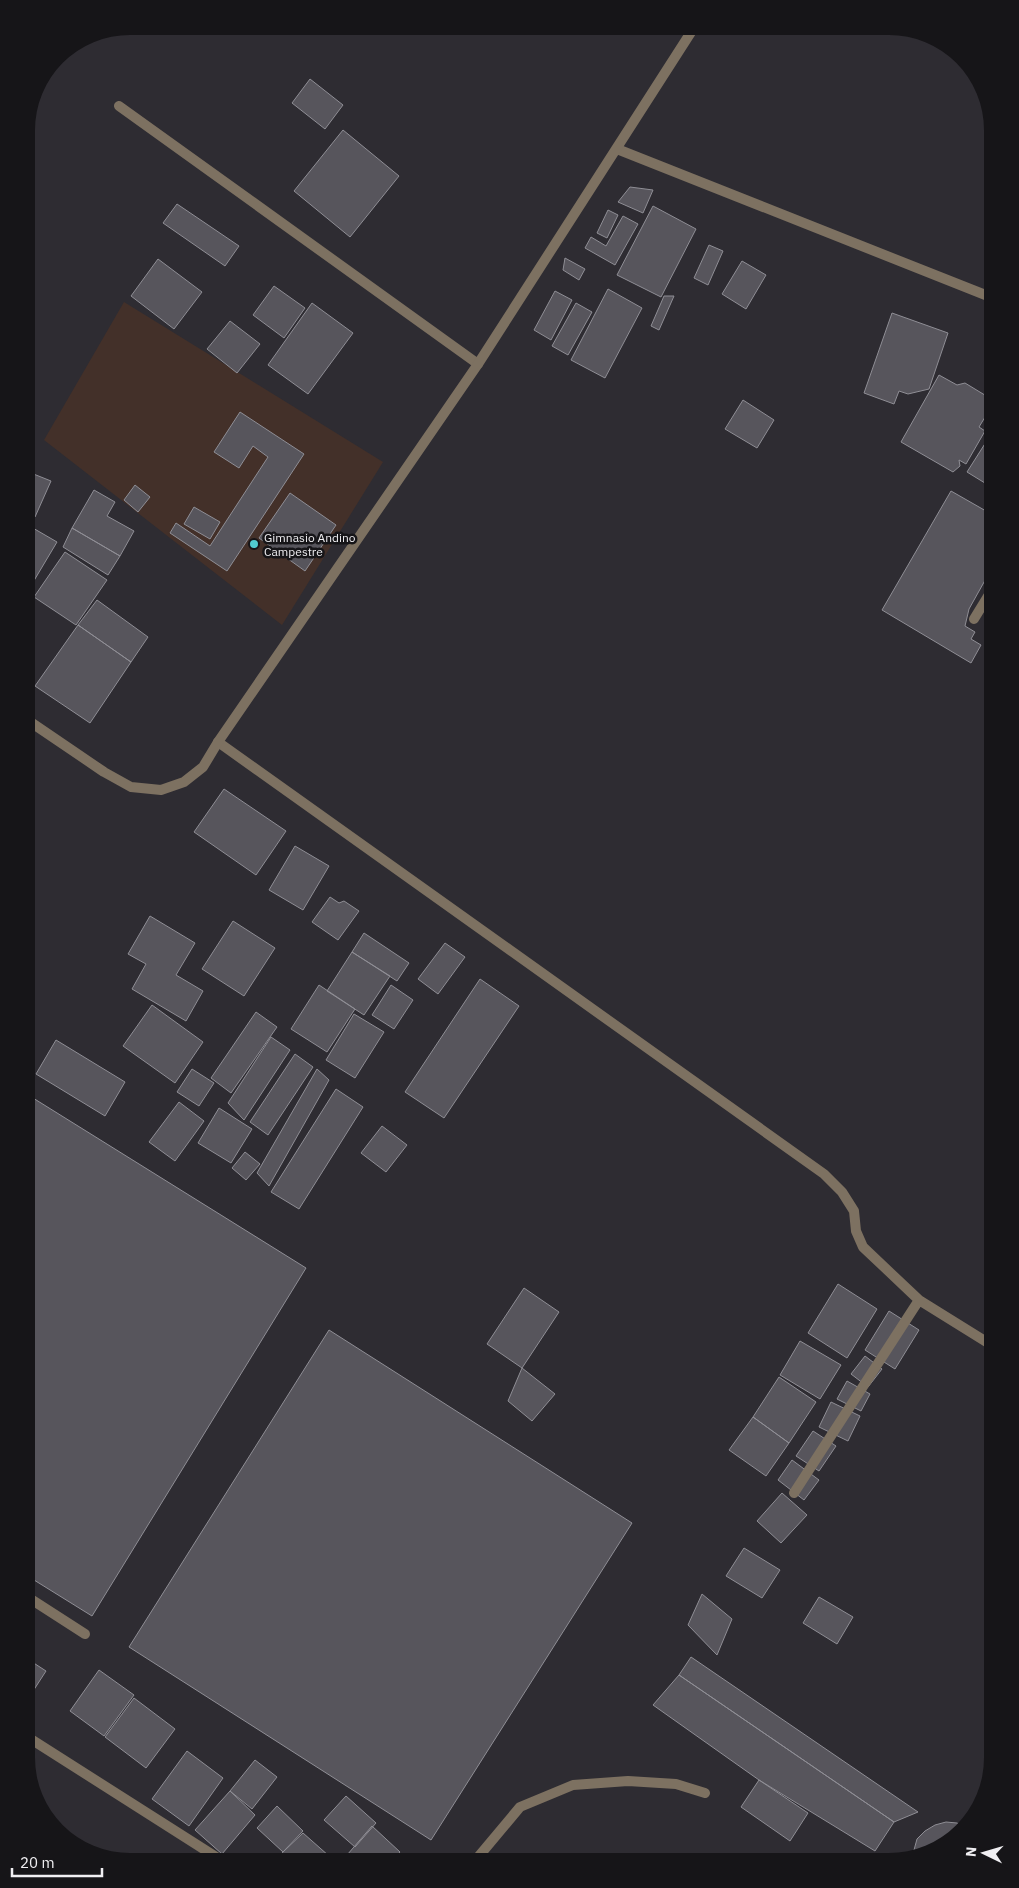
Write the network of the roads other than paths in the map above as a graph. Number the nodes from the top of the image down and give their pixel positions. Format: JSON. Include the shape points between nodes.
{"nodes":[{"id":1,"x":689,"y":35,"type":"edge"},
{"id":2,"x":119,"y":106,"type":"dead end"},
{"id":3,"x":616,"y":148,"type":"junction"},
{"id":4,"x":984,"y":294,"type":"edge"},
{"id":5,"x":478,"y":364,"type":"junction"},
{"id":6,"x":984,"y":603,"type":"edge"},
{"id":7,"x":974,"y":620,"type":"dead end"},
{"id":8,"x":35,"y":725,"type":"edge"},
{"id":9,"x":218,"y":742,"type":"junction"},
{"id":10,"x":919,"y":1300,"type":"junction"},
{"id":11,"x":984,"y":1340,"type":"edge"},
{"id":12,"x":794,"y":1493,"type":"dead end"},
{"id":13,"x":35,"y":1602,"type":"edge"},
{"id":14,"x":85,"y":1634,"type":"dead end"},
{"id":15,"x":35,"y":1742,"type":"edge"},
{"id":16,"x":705,"y":1793,"type":"dead end"},
{"id":17,"x":210,"y":1853,"type":"edge"},
{"id":18,"x":482,"y":1853,"type":"edge"}],
"edges":[{"from":1,"to":3,"type":"street"},
{"from":2,"to":5,"type":"street"},
{"from":3,"to":4,"type":"street"},
{"from":3,"to":5,"type":"street"},
{"from":5,"to":9,"type":"street"},
{"from":6,"to":7,"type":"street"},
{"from":8,"to":9,"type":"street","via":[[131,788],[161,790],[184,782],[203,767]]},
{"from":9,"to":10,"type":"street","via":[[824,1174],[842,1192],[854,1211],[856,1231],[863,1247]]},
{"from":10,"to":11,"type":"street"},
{"from":10,"to":12,"type":"street"},
{"from":13,"to":14,"type":"street"},
{"from":15,"to":17,"type":"street"},
{"from":16,"to":18,"type":"street","via":[[676,1784],[628,1781],[572,1785],[520,1808]]}]}
